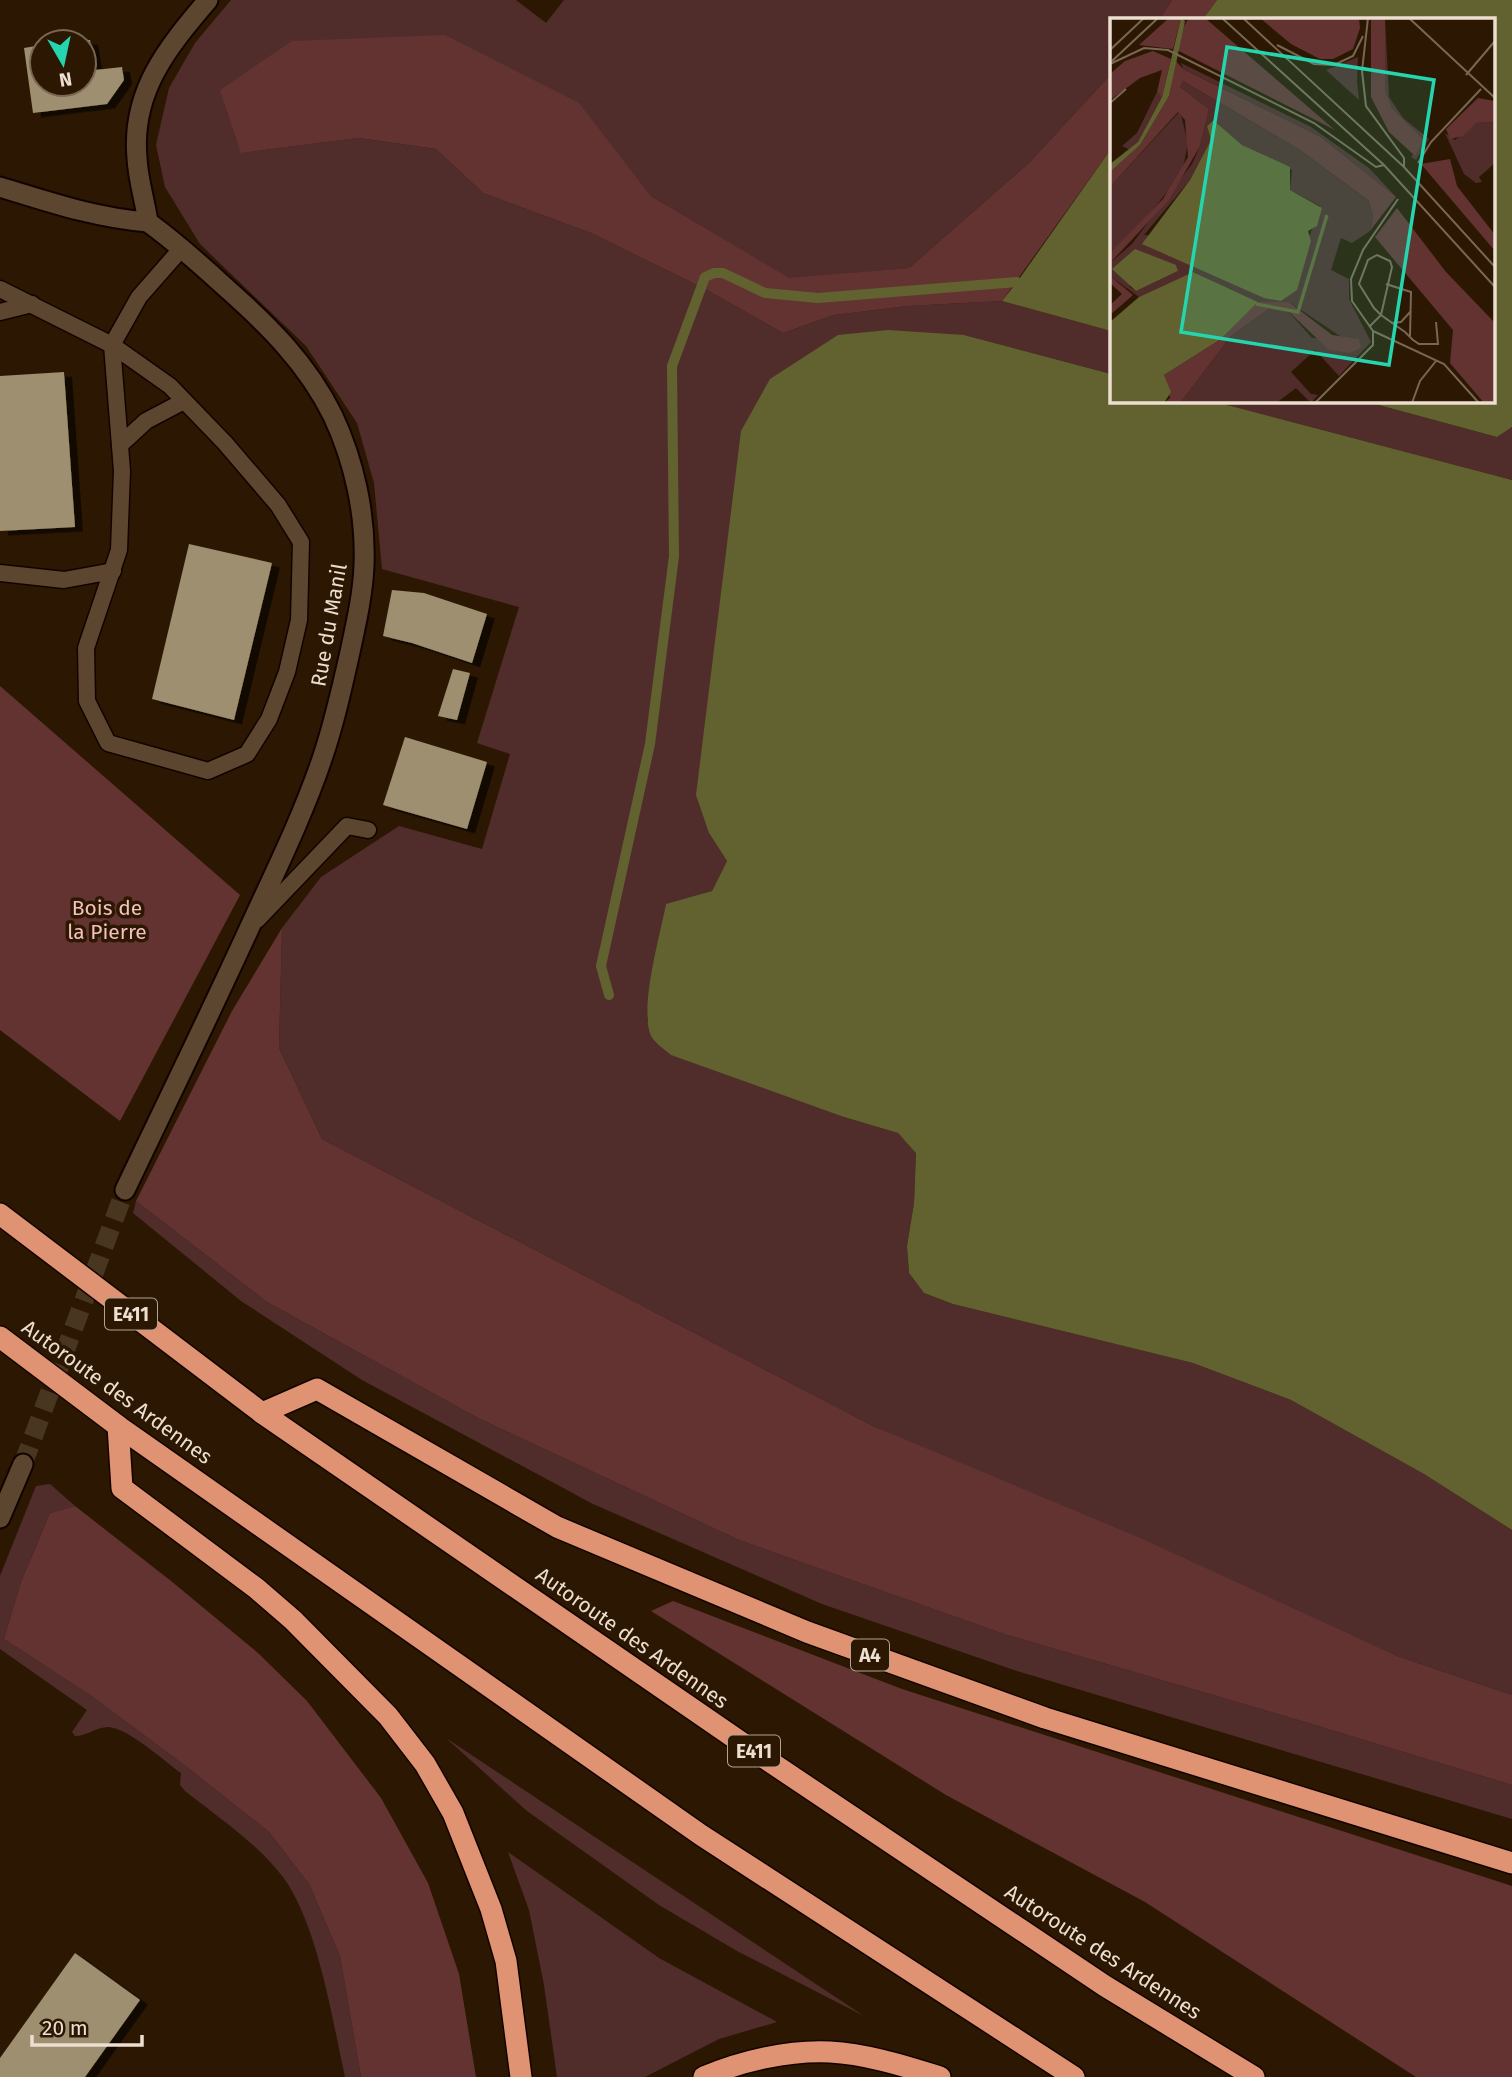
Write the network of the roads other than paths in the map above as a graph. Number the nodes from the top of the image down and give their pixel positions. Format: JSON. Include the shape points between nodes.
{"nodes":[{"id":1,"x":208,"y":0,"type":"edge"},
{"id":2,"x":0,"y":187,"type":"edge"},
{"id":3,"x":148,"y":222,"type":"junction"},
{"id":4,"x":182,"y":248,"type":"junction"},
{"id":5,"x":0,"y":289,"type":"edge"},
{"id":6,"x":32,"y":303,"type":"junction"},
{"id":7,"x":0,"y":313,"type":"edge"},
{"id":8,"x":111,"y":345,"type":"junction"},
{"id":9,"x":184,"y":401,"type":"junction"},
{"id":10,"x":120,"y":445,"type":"junction"},
{"id":11,"x":113,"y":571,"type":"junction"},
{"id":12,"x":0,"y":573,"type":"edge"},
{"id":13,"x":368,"y":830,"type":"dead end"},
{"id":14,"x":249,"y":928,"type":"junction"},
{"id":15,"x":125,"y":1190,"type":"tunnel mouth"},
{"id":16,"x":0,"y":1214,"type":"edge"},
{"id":17,"x":0,"y":1337,"type":"edge"},
{"id":18,"x":262,"y":1413,"type":"junction"},
{"id":19,"x":118,"y":1426,"type":"junction"},
{"id":20,"x":23,"y":1464,"type":"tunnel mouth"},
{"id":21,"x":0,"y":1518,"type":"edge"},
{"id":22,"x":1512,"y":1863,"type":"edge"},
{"id":23,"x":521,"y":2077,"type":"edge"},
{"id":24,"x":704,"y":2077,"type":"edge"},
{"id":25,"x":940,"y":2077,"type":"edge"},
{"id":26,"x":1074,"y":2077,"type":"edge"},
{"id":27,"x":1254,"y":2077,"type":"edge"}],
"edges":[{"from":1,"to":3,"type":"street","via":[[169,46],[142,102],[137,158]]},
{"from":2,"to":3,"type":"street","via":[[84,212]]},
{"from":3,"to":4,"type":"street","name":"Rue du Manil"},
{"from":4,"to":8,"type":"lane","via":[[139,297]]},
{"from":4,"to":14,"type":"street","name":"Rue du Manil","via":[[264,322],[308,374],[345,447],[359,493],[364,533],[360,602],[333,725],[300,818]]},
{"from":5,"to":6,"type":"lane"},
{"from":6,"to":7,"type":"lane"},
{"from":6,"to":8,"type":"lane"},
{"from":8,"to":9,"type":"lane"},
{"from":8,"to":10,"type":"lane"},
{"from":9,"to":10,"type":"lane","via":[[146,421]]},
{"from":9,"to":11,"type":"lane","via":[[278,505],[301,542],[299,620],[287,672],[269,719],[247,754],[208,771],[108,743],[87,701],[86,648]]},
{"from":10,"to":11,"type":"lane","via":[[120,550]]},
{"from":11,"to":12,"type":"lane","via":[[64,580]]},
{"from":13,"to":14,"type":"lane","via":[[347,826]]},
{"from":14,"to":15,"type":"street","name":"Rue du Manil"},
{"from":16,"to":18,"type":"highway","name":"Autoroute des Ardennes","number":"E411"},
{"from":17,"to":19,"type":"highway","name":"Autoroute des Ardennes"},
{"from":18,"to":22,"type":"highway","number":"A4","via":[[317,1389],[557,1527],[807,1632],[1045,1718]]},
{"from":18,"to":27,"type":"highway","name":"Autoroute des Ardennes","number":"E411","via":[[741,1743],[1105,1986]]},
{"from":19,"to":23,"type":"highway","via":[[122,1489],[293,1620],[388,1716],[425,1764],[453,1813],[491,1909],[506,1961]]},
{"from":19,"to":26,"type":"highway","name":"Autoroute des Ardennes","via":[[701,1835]]},
{"from":20,"to":21,"type":"street"},
{"from":24,"to":25,"type":"highway","via":[[771,2057],[828,2052]]}]}
